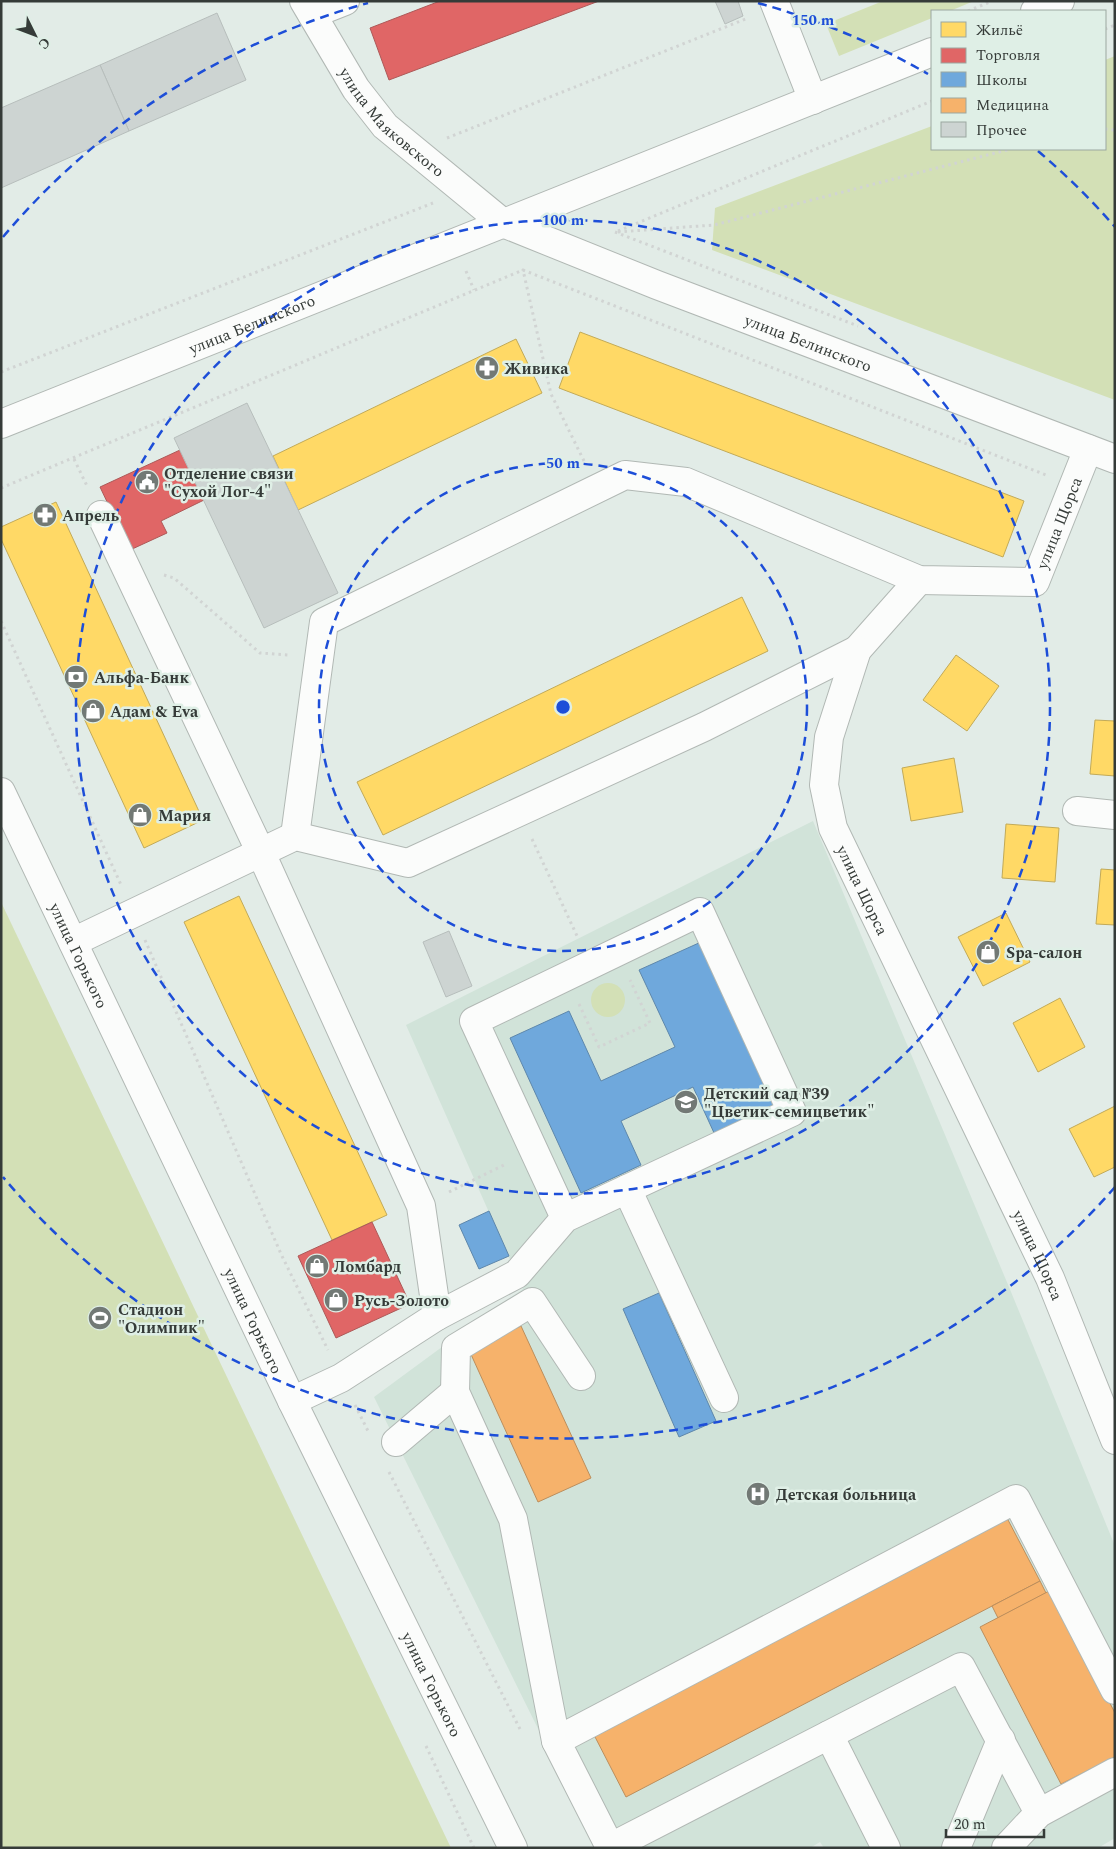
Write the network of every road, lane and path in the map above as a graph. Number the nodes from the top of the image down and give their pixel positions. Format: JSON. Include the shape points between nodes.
{"nodes":[{"id":1,"x":345,"y":1,"type":"edge"},
{"id":2,"x":992,"y":1,"type":"edge"},
{"id":3,"x":1060,"y":1,"type":"edge"},
{"id":4,"x":776,"y":4,"type":"edge"},
{"id":5,"x":308,"y":8,"type":"edge"},
{"id":6,"x":970,"y":10,"type":"edge"},
{"id":7,"x":1038,"y":10,"type":"edge"},
{"id":8,"x":931,"y":52,"type":"edge"},
{"id":9,"x":813,"y":100,"type":"junction"},
{"id":10,"x":931,"y":101,"type":"edge"},
{"id":11,"x":1006,"y":150,"type":"edge"},
{"id":12,"x":439,"y":171,"type":"junction"},
{"id":13,"x":503,"y":223,"type":"junction"},
{"id":14,"x":454,"y":244,"type":"junction"},
{"id":15,"x":523,"y":270,"type":"junction"},
{"id":16,"x":474,"y":290,"type":"junction"},
{"id":17,"x":1,"y":372,"type":"edge"},
{"id":18,"x":1,"y":424,"type":"edge"},
{"id":19,"x":1088,"y":449,"type":"junction"},
{"id":20,"x":1115,"y":459,"type":"edge"},
{"id":21,"x":1073,"y":486,"type":"junction"},
{"id":22,"x":1,"y":488,"type":"edge"},
{"id":23,"x":597,"y":488,"type":"junction"},
{"id":24,"x":101,"y":516,"type":"dead end"},
{"id":25,"x":123,"y":562,"type":"junction"},
{"id":26,"x":919,"y":580,"type":"junction"},
{"id":27,"x":1,"y":621,"type":"edge"},
{"id":28,"x":857,"y":650,"type":"junction"},
{"id":29,"x":320,"y":656,"type":"junction"},
{"id":30,"x":1,"y":792,"type":"edge"},
{"id":31,"x":1077,"y":811,"type":"dead end"},
{"id":32,"x":519,"y":812,"type":"junction"},
{"id":33,"x":1115,"y":815,"type":"edge"},
{"id":34,"x":295,"y":836,"type":"junction"},
{"id":35,"x":261,"y":853,"type":"junction"},
{"id":36,"x":134,"y":914,"type":"junction"},
{"id":37,"x":73,"y":942,"type":"junction"},
{"id":38,"x":617,"y":952,"type":"junction"},
{"id":39,"x":590,"y":965,"type":"junction"},
{"id":40,"x":566,"y":976,"type":"junction"},
{"id":41,"x":534,"y":1151,"type":"junction"},
{"id":42,"x":627,"y":1189,"type":"junction"},
{"id":43,"x":422,"y":1206,"type":"junction"},
{"id":44,"x":564,"y":1218,"type":"junction"},
{"id":45,"x":437,"y":1316,"type":"junction"},
{"id":46,"x":581,"y":1376,"type":"dead end"},
{"id":47,"x":341,"y":1378,"type":"junction"},
{"id":48,"x":455,"y":1392,"type":"junction"},
{"id":49,"x":724,"y":1398,"type":"dead end"},
{"id":50,"x":292,"y":1401,"type":"junction"},
{"id":51,"x":368,"y":1431,"type":"dead end"},
{"id":52,"x":1115,"y":1440,"type":"edge"},
{"id":53,"x":396,"y":1442,"type":"dead end"},
{"id":54,"x":386,"y":1467,"type":"dead end"},
{"id":55,"x":1115,"y":1690,"type":"edge"},
{"id":56,"x":522,"y":1732,"type":"dead end"},
{"id":57,"x":829,"y":1735,"type":"junction"},
{"id":58,"x":556,"y":1740,"type":"junction"},
{"id":59,"x":1001,"y":1740,"type":"junction"},
{"id":60,"x":1115,"y":1772,"type":"edge"},
{"id":61,"x":1039,"y":1813,"type":"junction"},
{"id":62,"x":610,"y":1847,"type":"edge"},
{"id":63,"x":513,"y":1848,"type":"edge"},
{"id":64,"x":886,"y":1848,"type":"edge"},
{"id":65,"x":956,"y":1848,"type":"edge"},
{"id":66,"x":1006,"y":1848,"type":"edge"}],
"edges":[{"from":1,"to":5,"type":"street"},
{"from":2,"to":6,"type":"path"},
{"from":3,"to":7,"type":"street"},
{"from":4,"to":9,"type":"street"},
{"from":4,"to":12,"type":"path","via":[[432,144]]},
{"from":5,"to":12,"type":"street","name":"улица Маяковского","via":[[356,89],[385,126]]},
{"from":8,"to":9,"type":"street","name":"улица Белинского"},
{"from":9,"to":13,"type":"street","name":"улица Белинского"},
{"from":10,"to":11,"type":"path","via":[[615,232],[714,225]]},
{"from":12,"to":13,"type":"street","name":"улица Маяковского"},
{"from":12,"to":17,"type":"path","via":[[443,200]]},
{"from":13,"to":14,"type":"street","name":"улица Белинского"},
{"from":13,"to":19,"type":"street","name":"улица Белинского"},
{"from":14,"to":16,"type":"path"},
{"from":14,"to":18,"type":"street","name":"улица Белинского"},
{"from":15,"to":16,"type":"path"},
{"from":15,"to":21,"type":"path"},
{"from":15,"to":23,"type":"path","via":[[551,394]]},
{"from":16,"to":22,"type":"path"},
{"from":19,"to":20,"type":"street","name":"улица Белинского"},
{"from":19,"to":21,"type":"street","name":"улица Щорса"},
{"from":21,"to":26,"type":"street","name":"улица Щорса","via":[[1035,582]]},
{"from":23,"to":26,"type":"street","via":[[625,475],[686,482]]},
{"from":23,"to":29,"type":"street","via":[[324,622]]},
{"from":24,"to":25,"type":"street"},
{"from":25,"to":29,"type":"path","via":[[174,578],[260,653]]},
{"from":25,"to":35,"type":"street"},
{"from":26,"to":28,"type":"street","name":"улица Щорса"},
{"from":27,"to":36,"type":"path"},
{"from":28,"to":32,"type":"street","via":[[704,727]]},
{"from":28,"to":52,"type":"street","name":"улица Щорса","via":[[829,737],[824,785],[833,828],[1050,1278]]},
{"from":29,"to":34,"type":"street"},
{"from":30,"to":37,"type":"street","name":"улица Горького"},
{"from":31,"to":33,"type":"street"},
{"from":32,"to":34,"type":"street","via":[[408,863]]},
{"from":32,"to":39,"type":"path"},
{"from":34,"to":35,"type":"street"},
{"from":35,"to":36,"type":"street"},
{"from":35,"to":43,"type":"street"},
{"from":36,"to":37,"type":"street"},
{"from":36,"to":47,"type":"path","via":[[281,1254]]},
{"from":37,"to":50,"type":"street","name":"улица Горького"},
{"from":38,"to":39,"type":"street"},
{"from":38,"to":40,"type":"path","via":[[650,1023],[599,1047]]},
{"from":38,"to":42,"type":"street","via":[[700,912],[792,1112]]},
{"from":39,"to":40,"type":"street"},
{"from":40,"to":41,"type":"street","via":[[474,1020]]},
{"from":41,"to":43,"type":"path"},
{"from":41,"to":44,"type":"street"},
{"from":42,"to":44,"type":"street"},
{"from":42,"to":49,"type":"street"},
{"from":43,"to":45,"type":"street"},
{"from":44,"to":45,"type":"street","via":[[517,1274]]},
{"from":45,"to":47,"type":"street"},
{"from":46,"to":48,"type":"street","via":[[532,1302],[456,1348]]},
{"from":47,"to":50,"type":"street"},
{"from":47,"to":51,"type":"path"},
{"from":48,"to":53,"type":"street"},
{"from":48,"to":58,"type":"street","via":[[513,1519]]},
{"from":50,"to":63,"type":"street","name":"улица Горького"},
{"from":54,"to":56,"type":"path"},
{"from":55,"to":58,"type":"street","via":[[1016,1499]]},
{"from":57,"to":59,"type":"street","via":[[961,1667]]},
{"from":57,"to":62,"type":"street"},
{"from":57,"to":64,"type":"street"},
{"from":58,"to":62,"type":"street"},
{"from":59,"to":61,"type":"street"},
{"from":59,"to":65,"type":"street"},
{"from":60,"to":61,"type":"street"},
{"from":61,"to":66,"type":"street"}]}
